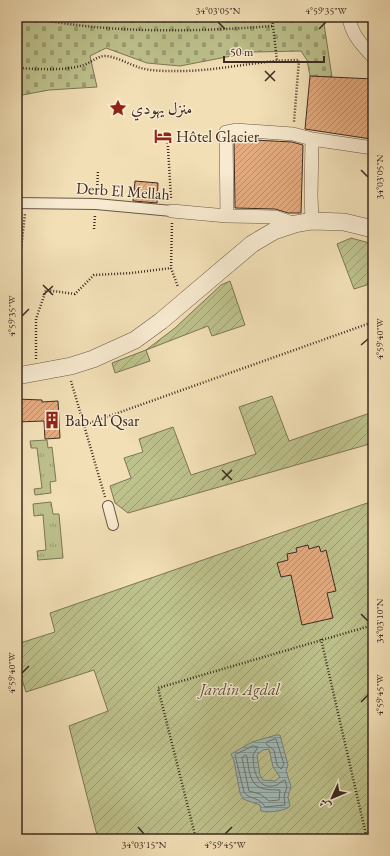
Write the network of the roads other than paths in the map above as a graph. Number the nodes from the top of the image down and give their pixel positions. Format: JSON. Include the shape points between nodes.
{"nodes":[{"id":1,"x":349,"y":17,"type":"edge"},
{"id":2,"x":373,"y":57,"type":"edge"},
{"id":3,"x":312,"y":139,"type":"junction"},
{"id":4,"x":373,"y":148,"type":"edge"},
{"id":5,"x":21,"y":204,"type":"edge"},
{"id":6,"x":172,"y":211,"type":"joint"},
{"id":7,"x":227,"y":216,"type":"junction"},
{"id":8,"x":312,"y":221,"type":"junction"},
{"id":9,"x":295,"y":224,"type":"junction"},
{"id":10,"x":373,"y":229,"type":"edge"},
{"id":11,"x":17,"y":376,"type":"edge"},
{"id":12,"x":108,"y":506,"type":"road end"},
{"id":13,"x":113,"y":525,"type":"dead end"}],
"edges":[{"from":1,"to":2,"type":"street","via":[[357,38]]},
{"from":3,"to":4,"type":"street"},
{"from":3,"to":7,"type":"street","via":[[293,134],[236,130],[226,132]]},
{"from":3,"to":8,"type":"street"},
{"from":5,"to":6,"type":"street","name":"Derb El Mellah","via":[[96,204]]},
{"from":6,"to":7,"type":"street","name":"Derb El Mellah"},
{"from":7,"to":9,"type":"street","name":"Derb El Mellah","via":[[275,217]]},
{"from":8,"to":9,"type":"street"},
{"from":8,"to":10,"type":"street","via":[[344,222]]},
{"from":9,"to":11,"type":"street","via":[[274,231],[252,244],[135,340],[93,359],[67,367]]},
{"from":12,"to":13,"type":"street"}]}
